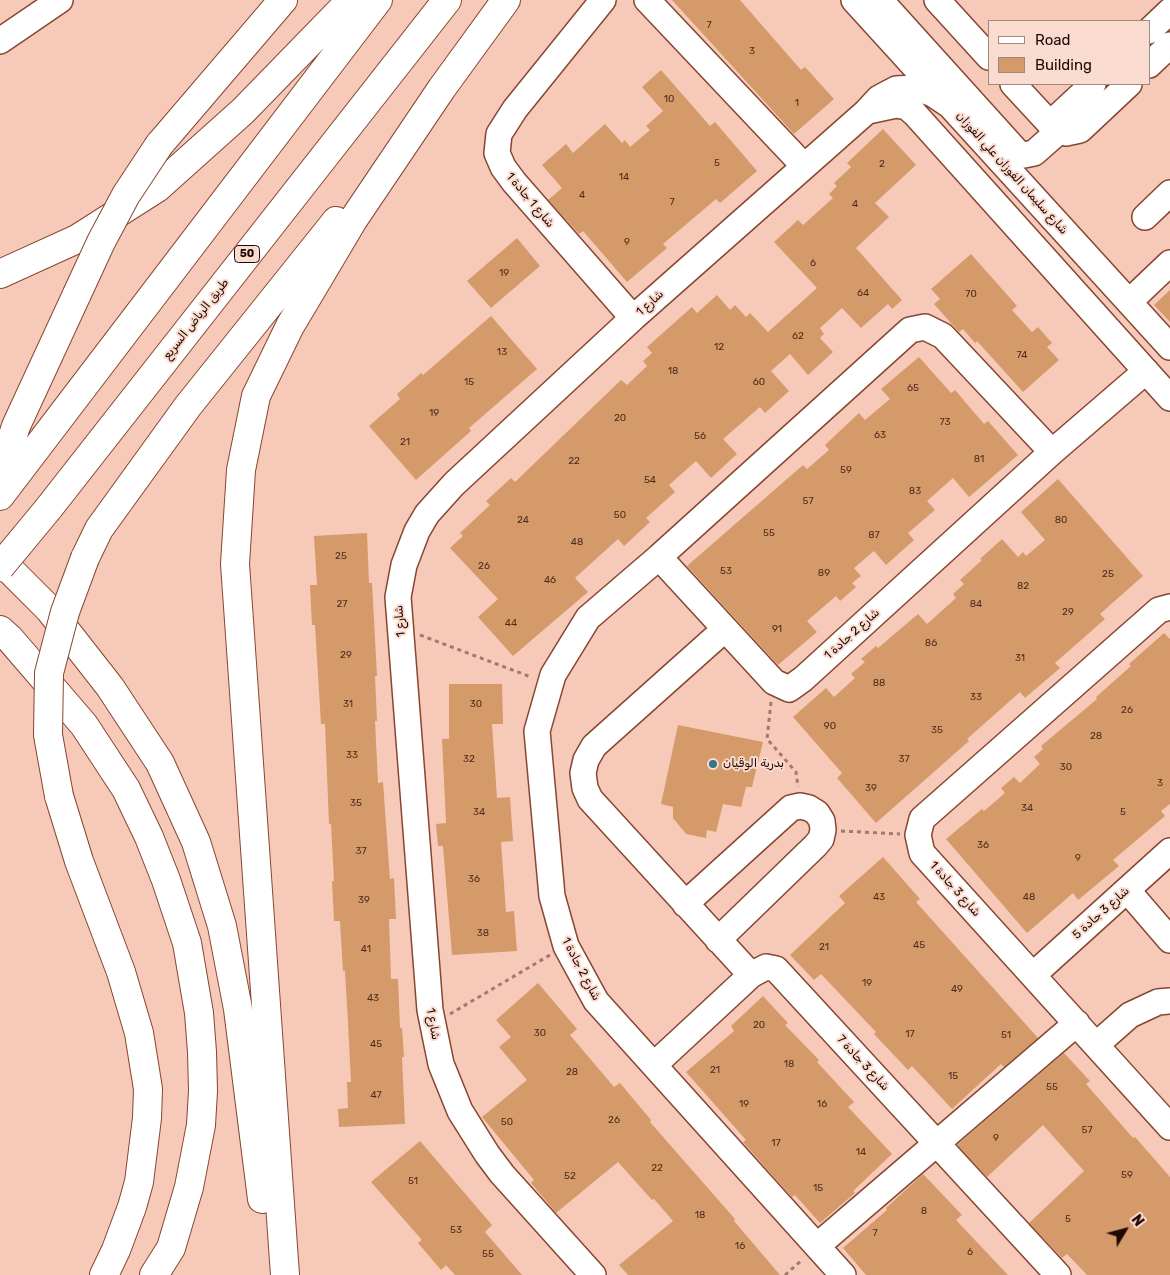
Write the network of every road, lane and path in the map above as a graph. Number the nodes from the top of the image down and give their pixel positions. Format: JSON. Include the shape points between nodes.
{"nodes":[{"id":1,"x":60,"y":0,"type":"edge"},
{"id":2,"x":283,"y":0,"type":"edge"},
{"id":3,"x":327,"y":0,"type":"edge"},
{"id":4,"x":351,"y":0,"type":"edge"},
{"id":5,"x":378,"y":0,"type":"edge"},
{"id":6,"x":447,"y":0,"type":"edge"},
{"id":7,"x":506,"y":0,"type":"edge"},
{"id":8,"x":603,"y":0,"type":"edge"},
{"id":9,"x":648,"y":0,"type":"edge"},
{"id":10,"x":854,"y":0,"type":"edge"},
{"id":11,"x":880,"y":0,"type":"edge"},
{"id":12,"x":937,"y":0,"type":"edge"},
{"id":13,"x":1170,"y":11,"type":"edge"},
{"id":14,"x":1150,"y":30,"type":"edge"},
{"id":15,"x":0,"y":41,"type":"edge"},
{"id":16,"x":1170,"y":45,"type":"edge"},
{"id":17,"x":988,"y":56,"type":"edge"},
{"id":18,"x":1150,"y":64,"type":"edge"},
{"id":19,"x":1014,"y":85,"type":"edge"},
{"id":20,"x":1092,"y":85,"type":"edge"},
{"id":21,"x":1128,"y":85,"type":"edge"},
{"id":22,"x":442,"y":88,"type":"junction"},
{"id":23,"x":243,"y":111,"type":"junction"},
{"id":24,"x":866,"y":112,"type":"junction"},
{"id":25,"x":957,"y":113,"type":"junction"},
{"id":26,"x":1055,"y":128,"type":"junction"},
{"id":27,"x":941,"y":140,"type":"junction"},
{"id":28,"x":804,"y":166,"type":"junction"},
{"id":29,"x":1170,"y":193,"type":"edge"},
{"id":30,"x":1145,"y":216,"type":"dead end"},
{"id":31,"x":1170,"y":263,"type":"edge"},
{"id":32,"x":0,"y":274,"type":"edge"},
{"id":33,"x":1129,"y":302,"type":"junction"},
{"id":34,"x":633,"y":318,"type":"junction"},
{"id":35,"x":1170,"y":347,"type":"edge"},
{"id":36,"x":1146,"y":371,"type":"junction"},
{"id":37,"x":1170,"y":398,"type":"edge"},
{"id":38,"x":1052,"y":452,"type":"junction"},
{"id":39,"x":1,"y":495,"type":"edge"},
{"id":40,"x":659,"y":557,"type":"junction"},
{"id":41,"x":0,"y":560,"type":"edge"},
{"id":42,"x":0,"y":567,"type":"edge"},
{"id":43,"x":1170,"y":607,"type":"edge"},
{"id":44,"x":401,"y":628,"type":"junction"},
{"id":45,"x":725,"y":629,"type":"junction"},
{"id":46,"x":0,"y":630,"type":"edge"},
{"id":47,"x":774,"y":682,"type":"junction"},
{"id":48,"x":550,"y":684,"type":"junction"},
{"id":49,"x":800,"y":806,"type":"junction"},
{"id":50,"x":823,"y":830,"type":"junction"},
{"id":51,"x":918,"y":835,"type":"junction"},
{"id":52,"x":1170,"y":851,"type":"edge"},
{"id":53,"x":1127,"y":890,"type":"junction"},
{"id":54,"x":685,"y":904,"type":"junction"},
{"id":55,"x":718,"y":940,"type":"junction"},
{"id":56,"x":1170,"y":940,"type":"edge"},
{"id":57,"x":566,"y":946,"type":"junction"},
{"id":58,"x":751,"y":975,"type":"junction"},
{"id":59,"x":1032,"y":975,"type":"junction"},
{"id":60,"x":1170,"y":1001,"type":"edge"},
{"id":61,"x":1077,"y":1023,"type":"junction"},
{"id":62,"x":432,"y":1024,"type":"junction"},
{"id":63,"x":1096,"y":1045,"type":"junction"},
{"id":64,"x":654,"y":1065,"type":"junction"},
{"id":65,"x":1166,"y":1113,"type":"edge"},
{"id":66,"x":937,"y":1144,"type":"junction"},
{"id":67,"x":817,"y":1246,"type":"junction"},
{"id":68,"x":104,"y":1275,"type":"edge"},
{"id":69,"x":154,"y":1275,"type":"edge"},
{"id":70,"x":272,"y":1275,"type":"edge"},
{"id":71,"x":284,"y":1275,"type":"edge"},
{"id":72,"x":593,"y":1275,"type":"edge"},
{"id":73,"x":843,"y":1275,"type":"edge"},
{"id":74,"x":1058,"y":1275,"type":"edge"}],
"edges":[{"from":1,"to":15,"type":"street"},
{"from":2,"to":39,"type":"highway","bridge":true,"via":[[160,145],[126,195],[16,426],[6,457]]},
{"from":3,"to":23,"type":"highway"},
{"from":4,"to":23,"type":"highway"},
{"from":5,"to":39,"type":"highway"},
{"from":6,"to":42,"type":"highway","name":"طريق الرياض السريع","number":"50","bridge":true},
{"from":7,"to":22,"type":"highway"},
{"from":8,"to":34,"type":"street","name":"شارع 1 جادة 1","via":[[516,109],[499,134],[497,154],[514,182]]},
{"from":9,"to":28,"type":"street"},
{"from":10,"to":25,"type":"street","name":"شارع سليمان الفوزان علي الفوزان"},
{"from":11,"to":26,"type":"street","via":[[1019,154],[1034,153]]},
{"from":12,"to":17,"type":"street"},
{"from":13,"to":14,"type":"street"},
{"from":16,"to":18,"type":"street"},
{"from":19,"to":26,"type":"street"},
{"from":20,"to":26,"type":"street"},
{"from":21,"to":26,"type":"street","via":[[1080,130],[1073,133]]},
{"from":22,"to":68,"type":"highway","bridge":true,"via":[[188,406],[99,529],[65,612],[49,673],[48,735],[59,796],[139,1033],[148,1089],[139,1182]]},
{"from":22,"to":71,"type":"highway","via":[[353,220],[290,326],[256,396],[241,470],[235,564]]},
{"from":23,"to":32,"type":"highway","via":[[157,188],[77,239]]},
{"from":24,"to":25,"type":"street","name":"شارع 1","via":[[879,98],[896,89],[915,88],[933,94]]},
{"from":24,"to":27,"type":"street","name":"شارع 1","via":[[896,105],[907,107]]},
{"from":24,"to":28,"type":"street","name":"شارع 1"},
{"from":25,"to":27,"type":"street","via":[[958,118],[946,120],[940,129]]},
{"from":25,"to":33,"type":"street","name":"شارع سليمان الفوزان علي الفوزان"},
{"from":27,"to":36,"type":"street"},
{"from":28,"to":34,"type":"street","name":"شارع 1"},
{"from":29,"to":30,"type":"street"},
{"from":31,"to":33,"type":"street"},
{"from":33,"to":35,"type":"street","name":"شارع سليمان الفوزان علي الفوزان"},
{"from":34,"to":44,"type":"street","name":"شارع 1","via":[[454,484],[428,514],[417,531],[404,565],[398,597]]},
{"from":36,"to":37,"type":"street"},
{"from":36,"to":38,"type":"street","name":"شارع 2 جادة 1"},
{"from":38,"to":40,"type":"street","name":"شارع 2 جادة 1","via":[[942,336],[925,327],[910,330]]},
{"from":38,"to":47,"type":"street","name":"شارع 2 جادة 1","via":[[790,689]]},
{"from":40,"to":45,"type":"street"},
{"from":40,"to":48,"type":"street","name":"شارع 2 جادة 1","via":[[588,618],[552,674]]},
{"from":41,"to":70,"type":"highway","via":[[49,609],[110,687],[160,763],[196,842],[222,926],[238,1010]]},
{"from":43,"to":51,"type":"street","via":[[1159,610],[922,819]]},
{"from":44,"to":48,"type":"path"},
{"from":44,"to":62,"type":"street","name":"شارع 1"},
{"from":45,"to":47,"type":"street"},
{"from":45,"to":54,"type":"street","via":[[594,746],[583,773],[590,799]]},
{"from":46,"to":69,"type":"highway","via":[[84,725],[126,789],[149,837],[187,943],[202,1052],[200,1125],[189,1188],[171,1248]]},
{"from":47,"to":49,"type":"path","via":[[767,739],[796,772]]},
{"from":48,"to":57,"type":"street","name":"شارع 2 جادة 1","via":[[537,731],[552,896]]},
{"from":49,"to":50,"type":"street","via":[[817,813]]},
{"from":49,"to":54,"type":"street","via":[[784,813]]},
{"from":50,"to":51,"type":"path"},
{"from":50,"to":55,"type":"street","via":[[815,846]]},
{"from":51,"to":59,"type":"street","name":"شارع 3 جادة 1","via":[[922,853]]},
{"from":52,"to":53,"type":"street","name":"شارع 3 جادة 5"},
{"from":53,"to":56,"type":"street"},
{"from":53,"to":59,"type":"street","name":"شارع 3 جادة 5"},
{"from":54,"to":55,"type":"street"},
{"from":55,"to":58,"type":"street"},
{"from":57,"to":62,"type":"path"},
{"from":57,"to":64,"type":"street","name":"شارع 2 جادة 1","via":[[596,1001]]},
{"from":58,"to":64,"type":"street","name":"شارع 3 جادة 7"},
{"from":58,"to":66,"type":"street","name":"شارع 3 جادة 7","via":[[766,967],[776,970]]},
{"from":59,"to":61,"type":"street","name":"شارع 3 جادة 1"},
{"from":60,"to":63,"type":"street","via":[[1158,1002],[1130,1014]]},
{"from":61,"to":63,"type":"street","name":"شارع 3 جادة 1"},
{"from":61,"to":66,"type":"street"},
{"from":62,"to":72,"type":"street","name":"شارع 1","via":[[450,1088],[472,1133],[502,1174]]},
{"from":63,"to":65,"type":"street","name":"شارع 3 جادة 1"},
{"from":64,"to":67,"type":"street","name":"شارع 2 جادة 1"},
{"from":66,"to":67,"type":"street"},
{"from":66,"to":74,"type":"street","name":"شارع 3 جادة 7"},
{"from":67,"to":73,"type":"street","name":"شارع 2 جادة 1"}]}
